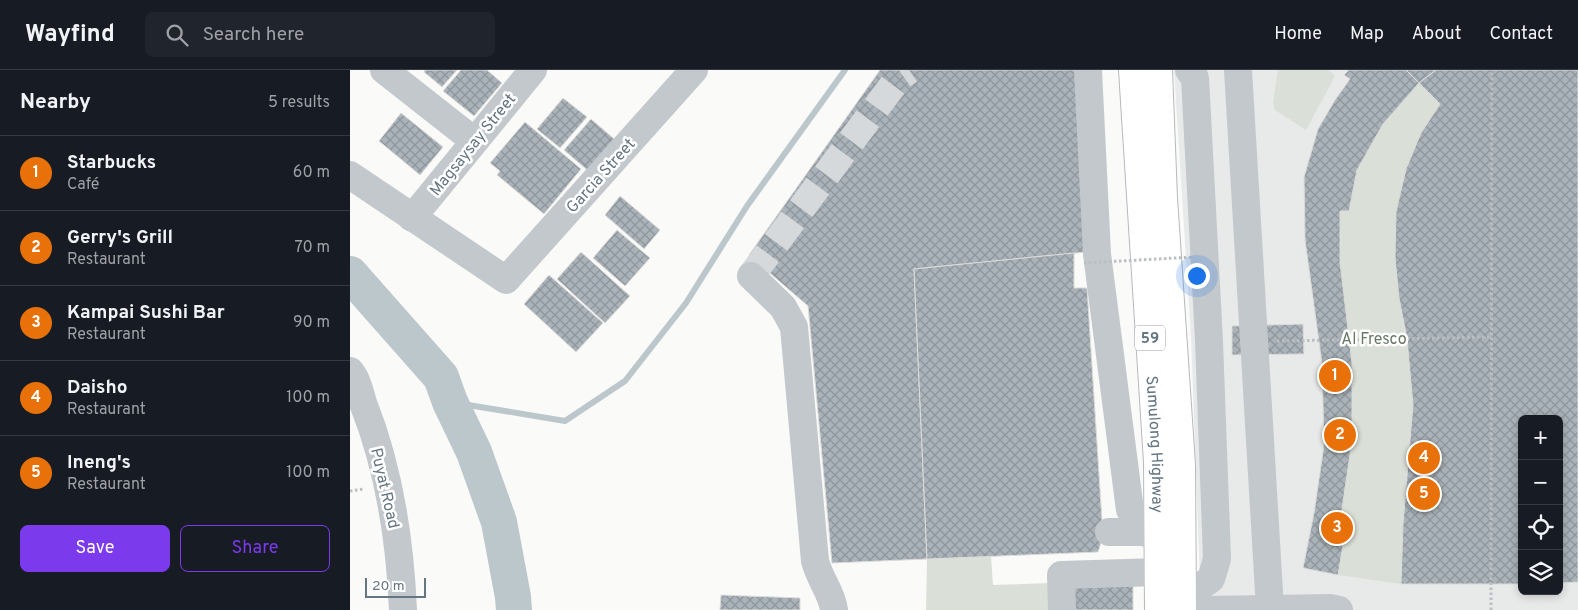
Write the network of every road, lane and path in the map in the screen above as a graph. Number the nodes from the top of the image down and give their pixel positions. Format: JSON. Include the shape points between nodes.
{"nodes":[{"id":1,"x":384,"y":70,"type":"edge"},
{"id":2,"x":533,"y":70,"type":"edge"},
{"id":3,"x":694,"y":70,"type":"edge"},
{"id":4,"x":1088,"y":70,"type":"edge"},
{"id":5,"x":1134,"y":70,"type":"edge"},
{"id":6,"x":1158,"y":70,"type":"edge"},
{"id":7,"x":1189,"y":70,"type":"edge"},
{"id":8,"x":1238,"y":70,"type":"edge"},
{"id":9,"x":1492,"y":70,"type":"edge"},
{"id":10,"x":473,"y":140,"type":"junction"},
{"id":11,"x":350,"y":175,"type":"edge"},
{"id":12,"x":412,"y":218,"type":"junction"},
{"id":13,"x":1085,"y":257,"type":"junction"},
{"id":14,"x":1194,"y":257,"type":"dead end"},
{"id":15,"x":751,"y":276,"type":"dead end"},
{"id":16,"x":1491,"y":337,"type":"junction"},
{"id":17,"x":1253,"y":341,"type":"junction"},
{"id":18,"x":350,"y":371,"type":"edge"},
{"id":19,"x":1109,"y":532,"type":"dead end"},
{"id":20,"x":1151,"y":534,"type":"junction"},
{"id":21,"x":1158,"y":572,"type":"junction"},
{"id":22,"x":1174,"y":606,"type":"edge"},
{"id":23,"x":1270,"y":609,"type":"edge"},
{"id":24,"x":403,"y":610,"type":"edge"},
{"id":25,"x":834,"y":610,"type":"edge"},
{"id":26,"x":1062,"y":610,"type":"edge"},
{"id":27,"x":1339,"y":610,"type":"edge"},
{"id":28,"x":1491,"y":610,"type":"edge"}],
"edges":[{"from":1,"to":10,"type":"street"},
{"from":2,"to":10,"type":"street","name":"Magsaysay Street"},
{"from":3,"to":12,"type":"street","name":"Garcia Street","via":[[506,280]]},
{"from":4,"to":13,"type":"street"},
{"from":5,"to":20,"type":"main road","name":"Sumulong Highway","number":"59","via":[[1158,462]]},
{"from":6,"to":22,"type":"main road","name":"Sumulong Highway","number":"59","via":[[1180,465]]},
{"from":7,"to":22,"type":"street","via":[[1195,78],[1196,88],[1217,559],[1211,579]]},
{"from":8,"to":17,"type":"street"},
{"from":9,"to":16,"type":"path"},
{"from":10,"to":12,"type":"street","name":"Magsaysay Street"},
{"from":11,"to":12,"type":"street"},
{"from":13,"to":14,"type":"path","bridge":true},
{"from":13,"to":20,"type":"street","via":[[1130,510]]},
{"from":15,"to":25,"type":"street","via":[[783,307],[794,327],[815,561],[820,578],[833,600]]},
{"from":16,"to":17,"type":"path"},
{"from":16,"to":28,"type":"path"},
{"from":17,"to":23,"type":"street"},
{"from":18,"to":24,"type":"street","name":"Puyat Road","via":[[370,419],[387,486],[400,556]]},
{"from":19,"to":20,"type":"street"},
{"from":20,"to":21,"type":"main road","name":"Sumulong Highway","number":"59"},
{"from":21,"to":22,"type":"main road","name":"Sumulong Highway","number":"59"},
{"from":21,"to":26,"type":"street","via":[[1061,575]]},
{"from":22,"to":23,"type":"street","via":[[1205,610]]},
{"from":23,"to":27,"type":"street"}]}
